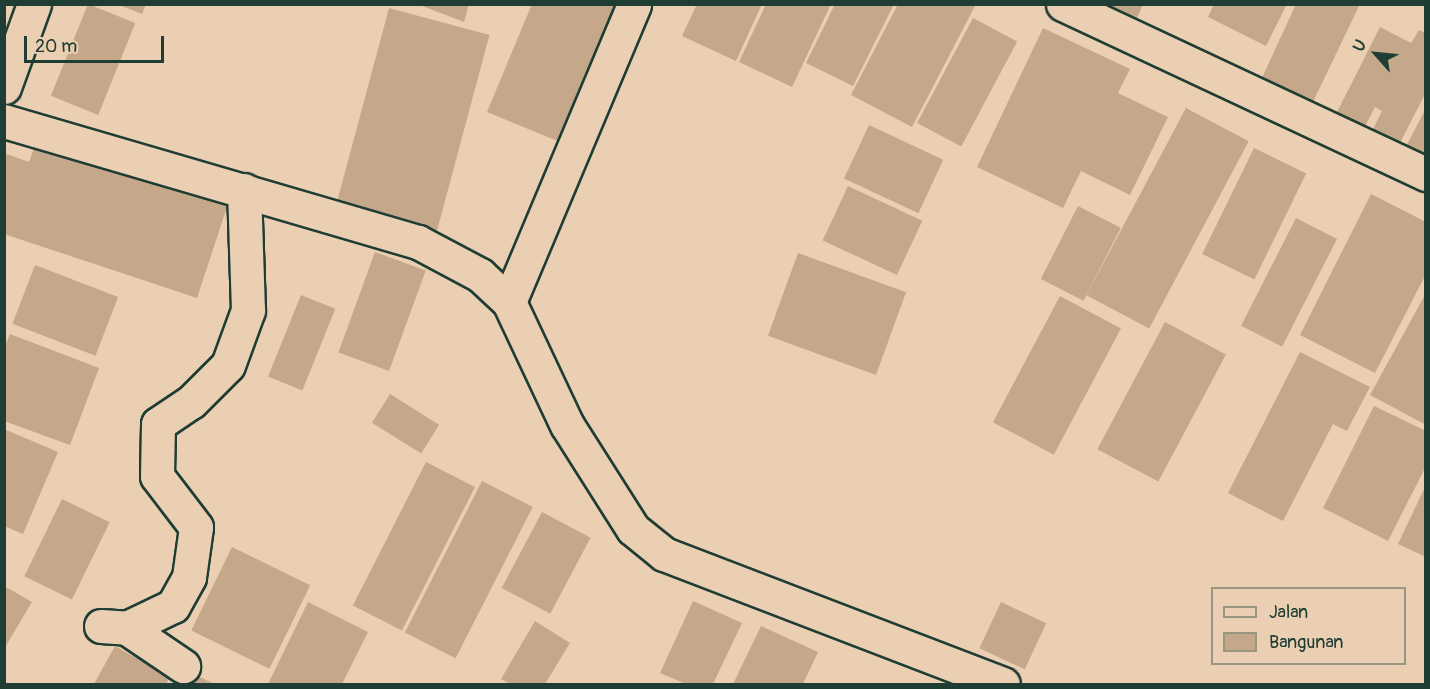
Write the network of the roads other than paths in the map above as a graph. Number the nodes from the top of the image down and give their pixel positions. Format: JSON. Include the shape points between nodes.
{"nodes":[{"id":1,"x":34,"y":4,"type":"edge"},
{"id":2,"x":634,"y":4,"type":"edge"},
{"id":3,"x":1063,"y":4,"type":"edge"},
{"id":4,"x":4,"y":87,"type":"edge"},
{"id":5,"x":4,"y":121,"type":"edge"},
{"id":6,"x":1425,"y":174,"type":"edge"},
{"id":7,"x":244,"y":190,"type":"junction"},
{"id":8,"x":509,"y":302,"type":"junction"},
{"id":9,"x":183,"y":666,"type":"dead end"},
{"id":10,"x":1003,"y":684,"type":"edge"}],
"edges":[{"from":1,"to":4,"type":"street"},
{"from":2,"to":8,"type":"street"},
{"from":3,"to":6,"type":"street"},
{"from":5,"to":7,"type":"street"},
{"from":7,"to":8,"type":"street","via":[[418,242],[480,275]]},
{"from":7,"to":9,"type":"street","via":[[248,310],[228,365],[191,402],[158,424],[157,476],[196,527],[189,578],[173,606],[114,627]]},
{"from":8,"to":10,"type":"street","via":[[567,425],[633,529],[664,554]]}]}
